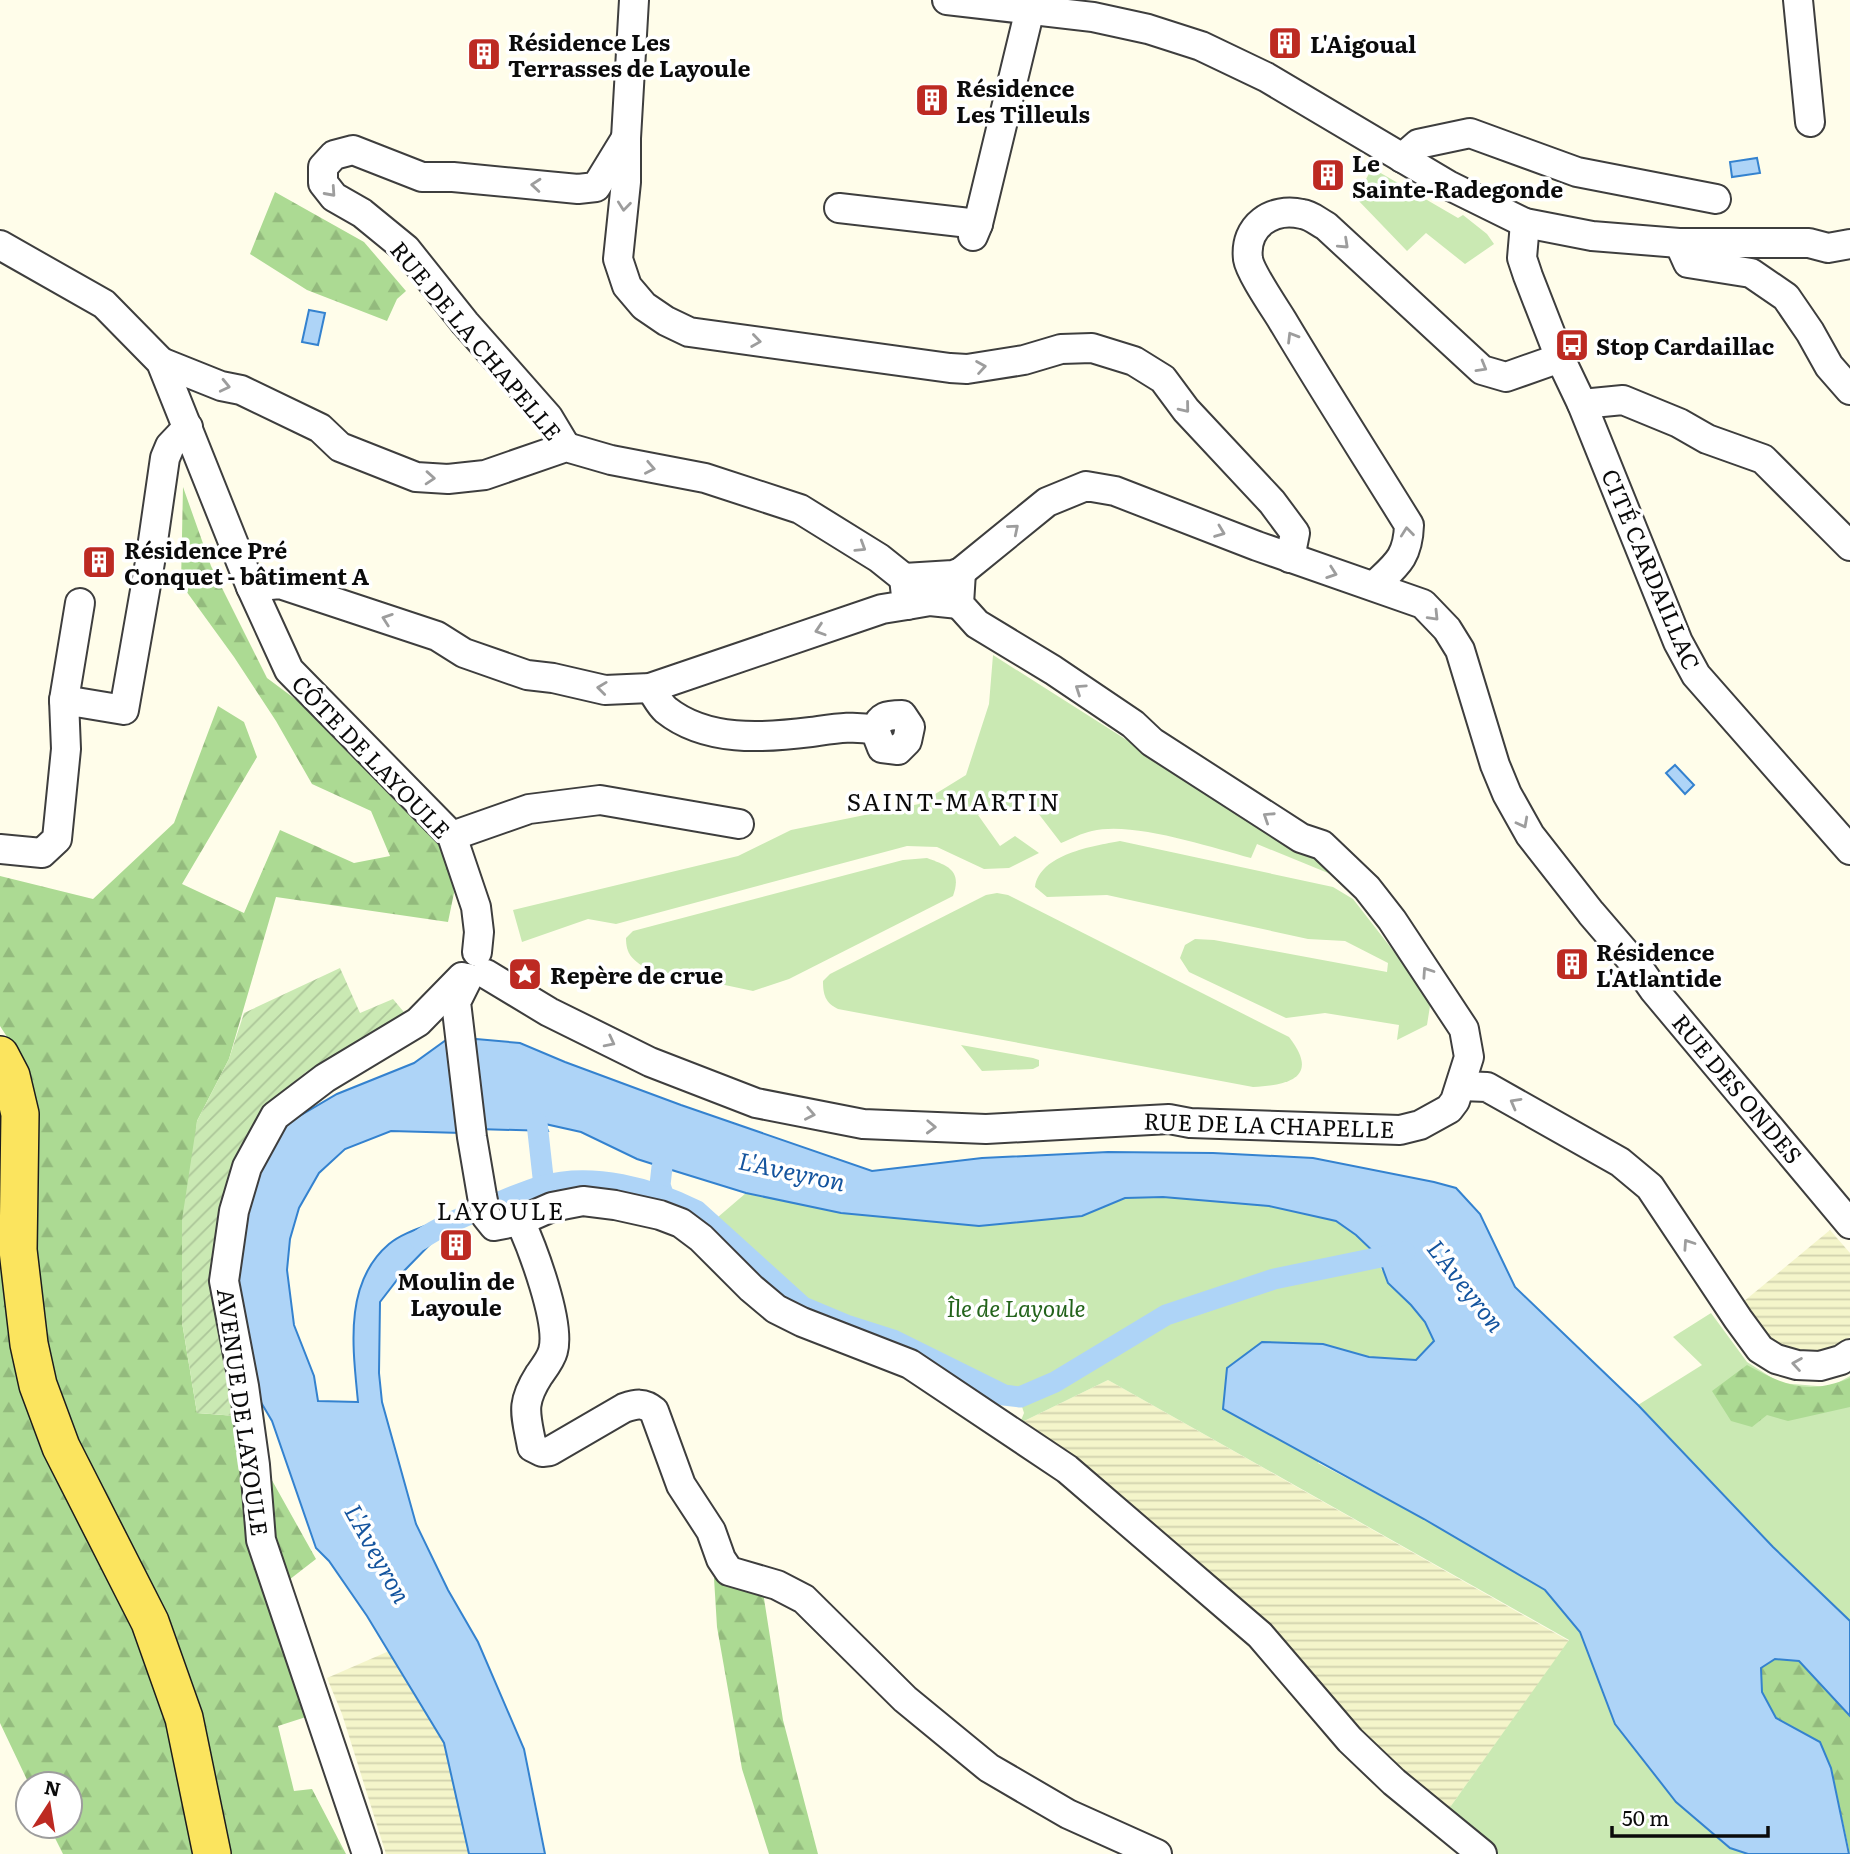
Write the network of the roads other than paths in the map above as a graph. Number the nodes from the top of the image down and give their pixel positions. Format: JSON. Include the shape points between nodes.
{"nodes":[{"id":1,"x":634,"y":0,"type":"edge"},
{"id":2,"x":947,"y":0,"type":"edge"},
{"id":3,"x":1798,"y":0,"type":"edge"},
{"id":4,"x":1030,"y":9,"type":"junction"},
{"id":5,"x":1810,"y":122,"type":"dead end"},
{"id":6,"x":626,"y":138,"type":"junction"},
{"id":7,"x":1402,"y":158,"type":"junction"},
{"id":8,"x":1716,"y":199,"type":"dead end"},
{"id":9,"x":839,"y":208,"type":"dead end"},
{"id":10,"x":1525,"y":223,"type":"junction"},
{"id":11,"x":1850,"y":231,"type":"edge"},
{"id":12,"x":1679,"y":243,"type":"junction"},
{"id":13,"x":1809,"y":243,"type":"junction"},
{"id":14,"x":1850,"y":244,"type":"edge"},
{"id":15,"x":0,"y":245,"type":"edge"},
{"id":16,"x":1560,"y":358,"type":"junction"},
{"id":17,"x":161,"y":362,"type":"junction"},
{"id":18,"x":1850,"y":390,"type":"edge"},
{"id":19,"x":1582,"y":404,"type":"junction"},
{"id":20,"x":188,"y":427,"type":"junction"},
{"id":21,"x":566,"y":447,"type":"junction"},
{"id":22,"x":1850,"y":545,"type":"edge"},
{"id":23,"x":1290,"y":558,"type":"junction"},
{"id":24,"x":961,"y":572,"type":"junction"},
{"id":25,"x":1374,"y":586,"type":"junction"},
{"id":26,"x":251,"y":587,"type":"junction"},
{"id":27,"x":905,"y":592,"type":"junction"},
{"id":28,"x":80,"y":603,"type":"dead end"},
{"id":29,"x":959,"y":604,"type":"junction"},
{"id":30,"x":650,"y":688,"type":"junction"},
{"id":31,"x":64,"y":701,"type":"junction"},
{"id":32,"x":875,"y":730,"type":"dead end"},
{"id":33,"x":739,"y":824,"type":"dead end"},
{"id":34,"x":452,"y":835,"type":"junction"},
{"id":35,"x":0,"y":849,"type":"edge"},
{"id":36,"x":1850,"y":850,"type":"edge"},
{"id":37,"x":470,"y":976,"type":"junction"},
{"id":38,"x":0,"y":1055,"type":"edge"},
{"id":39,"x":1461,"y":1086,"type":"junction"},
{"id":40,"x":520,"y":1221,"type":"junction"},
{"id":41,"x":1850,"y":1224,"type":"edge"},
{"id":42,"x":1850,"y":1354,"type":"edge"},
{"id":43,"x":212,"y":1854,"type":"edge"},
{"id":44,"x":367,"y":1854,"type":"edge"},
{"id":45,"x":1157,"y":1854,"type":"edge"},
{"id":46,"x":1482,"y":1854,"type":"edge"}],
"edges":[{"from":1,"to":6,"type":"street"},
{"from":2,"to":4,"type":"street"},
{"from":3,"to":5,"type":"street"},
{"from":4,"to":7,"type":"street","via":[[1134,26],[1201,46],[1266,78]]},
{"from":4,"to":9,"type":"street","via":[[975,230]]},
{"from":6,"to":21,"type":"street","name":"RUE DE LA CHAPELLE","one_way":true,"via":[[596,187],[578,189],[422,177],[353,150],[334,155],[323,167],[323,183],[334,197],[406,249],[548,417]]},
{"from":6,"to":23,"type":"street","one_way":true,"via":[[618,259],[627,286],[644,306],[666,321],[688,332],[950,368],[1024,360],[1060,349],[1092,348],[1134,361],[1163,379],[1272,502],[1295,533]]},
{"from":7,"to":8,"type":"street","via":[[1418,144],[1470,133],[1577,173]]},
{"from":7,"to":10,"type":"street"},
{"from":10,"to":12,"type":"street","via":[[1592,236]]},
{"from":10,"to":16,"type":"street","name":"CITÉ CARDAILLAC","via":[[1522,258]]},
{"from":11,"to":13,"type":"street"},
{"from":12,"to":13,"type":"street"},
{"from":12,"to":18,"type":"street","via":[[1688,263],[1751,272],[1786,297],[1829,366]]},
{"from":13,"to":14,"type":"street","via":[[1828,248]]},
{"from":15,"to":17,"type":"street","name":"CÔTE DE LAYOULE","via":[[104,304]]},
{"from":16,"to":19,"type":"street","name":"CITÉ CARDAILLAC"},
{"from":25,"to":16,"type":"street","one_way":true,"via":[[1402,559],[1409,543],[1409,525],[1248,260],[1251,233],[1271,214],[1306,214],[1326,226],[1482,370],[1506,377]]},
{"from":17,"to":20,"type":"street","name":"CÔTE DE LAYOULE"},
{"from":17,"to":21,"type":"street","name":"RUE DE LA CHAPELLE","one_way":true,"via":[[241,390],[320,428],[340,447],[416,477],[485,475]]},
{"from":19,"to":22,"type":"street","via":[[1623,400],[1706,439],[1763,459]]},
{"from":19,"to":36,"type":"street","name":"CITÉ CARDAILLAC","via":[[1678,642],[1696,675]]},
{"from":20,"to":26,"type":"street","name":"CÔTE DE LAYOULE"},
{"from":20,"to":31,"type":"street","via":[[165,458],[124,710]]},
{"from":21,"to":27,"type":"street","name":"RUE DE LA CHAPELLE","one_way":true,"via":[[705,478],[800,509],[879,558]]},
{"from":24,"to":23,"type":"street","name":"RUE DES ONDES","one_way":true,"via":[[1047,502],[1086,486],[1115,491]]},
{"from":23,"to":25,"type":"street","name":"RUE DES ONDES","one_way":true},
{"from":24,"to":27,"type":"street"},
{"from":24,"to":29,"type":"street"},
{"from":25,"to":41,"type":"street","name":"RUE DES ONDES","one_way":true,"via":[[1423,604],[1447,629],[1460,650],[1495,765],[1530,835]]},
{"from":30,"to":26,"type":"street","one_way":true,"via":[[605,690],[527,675],[464,653],[438,636],[280,584]]},
{"from":26,"to":34,"type":"street","name":"CÔTE DE LAYOULE","via":[[289,670]]},
{"from":27,"to":29,"type":"street"},
{"from":27,"to":30,"type":"street","one_way":true,"via":[[856,618]]},
{"from":28,"to":31,"type":"street"},
{"from":39,"to":29,"type":"street","name":"RUE DE LA CHAPELLE","one_way":true,"via":[[1469,1056],[1464,1029],[1392,920],[1359,879],[1322,845],[1301,838],[1152,742],[1111,709],[977,624]]},
{"from":30,"to":32,"type":"street","via":[[663,708],[685,722],[733,736],[776,737],[858,726]]},
{"from":31,"to":35,"type":"street","via":[[66,749],[57,839],[42,853]]},
{"from":33,"to":34,"type":"street","via":[[600,800],[529,808]]},
{"from":34,"to":37,"type":"street","name":"CÔTE DE LAYOULE","via":[[476,907],[479,932]]},
{"from":37,"to":39,"type":"street","name":"RUE DE LA CHAPELLE","one_way":true,"via":[[712,1088],[756,1103],[863,1124],[986,1129],[1169,1119],[1400,1130],[1449,1109]]},
{"from":37,"to":40,"type":"street","name":"CÔTE DE LAYOULE","via":[[472,1138],[484,1206],[494,1226]]},
{"from":37,"to":44,"type":"street","name":"AVENUE DE LAYOULE","via":[[418,1022],[325,1078],[275,1116],[247,1167],[234,1211],[224,1281],[244,1386],[261,1540]]},
{"from":38,"to":43,"type":"main road","via":[[20,1114],[18,1250],[38,1385],[61,1447],[150,1622],[184,1718]]},
{"from":42,"to":39,"type":"street","one_way":true,"via":[[1820,1366],[1797,1366],[1760,1349],[1650,1187],[1620,1161],[1487,1087]]},
{"from":40,"to":45,"type":"street","via":[[540,1269],[554,1334],[553,1352],[524,1406],[532,1447],[550,1451],[624,1408],[647,1405],[654,1411],[681,1485],[711,1531],[729,1571],[804,1598],[905,1699],[989,1768],[1068,1814]]},
{"from":40,"to":46,"type":"street","via":[[552,1207],[583,1201],[681,1223],[776,1308],[910,1364],[1011,1430],[1067,1469],[1260,1636],[1350,1740]]}]}
